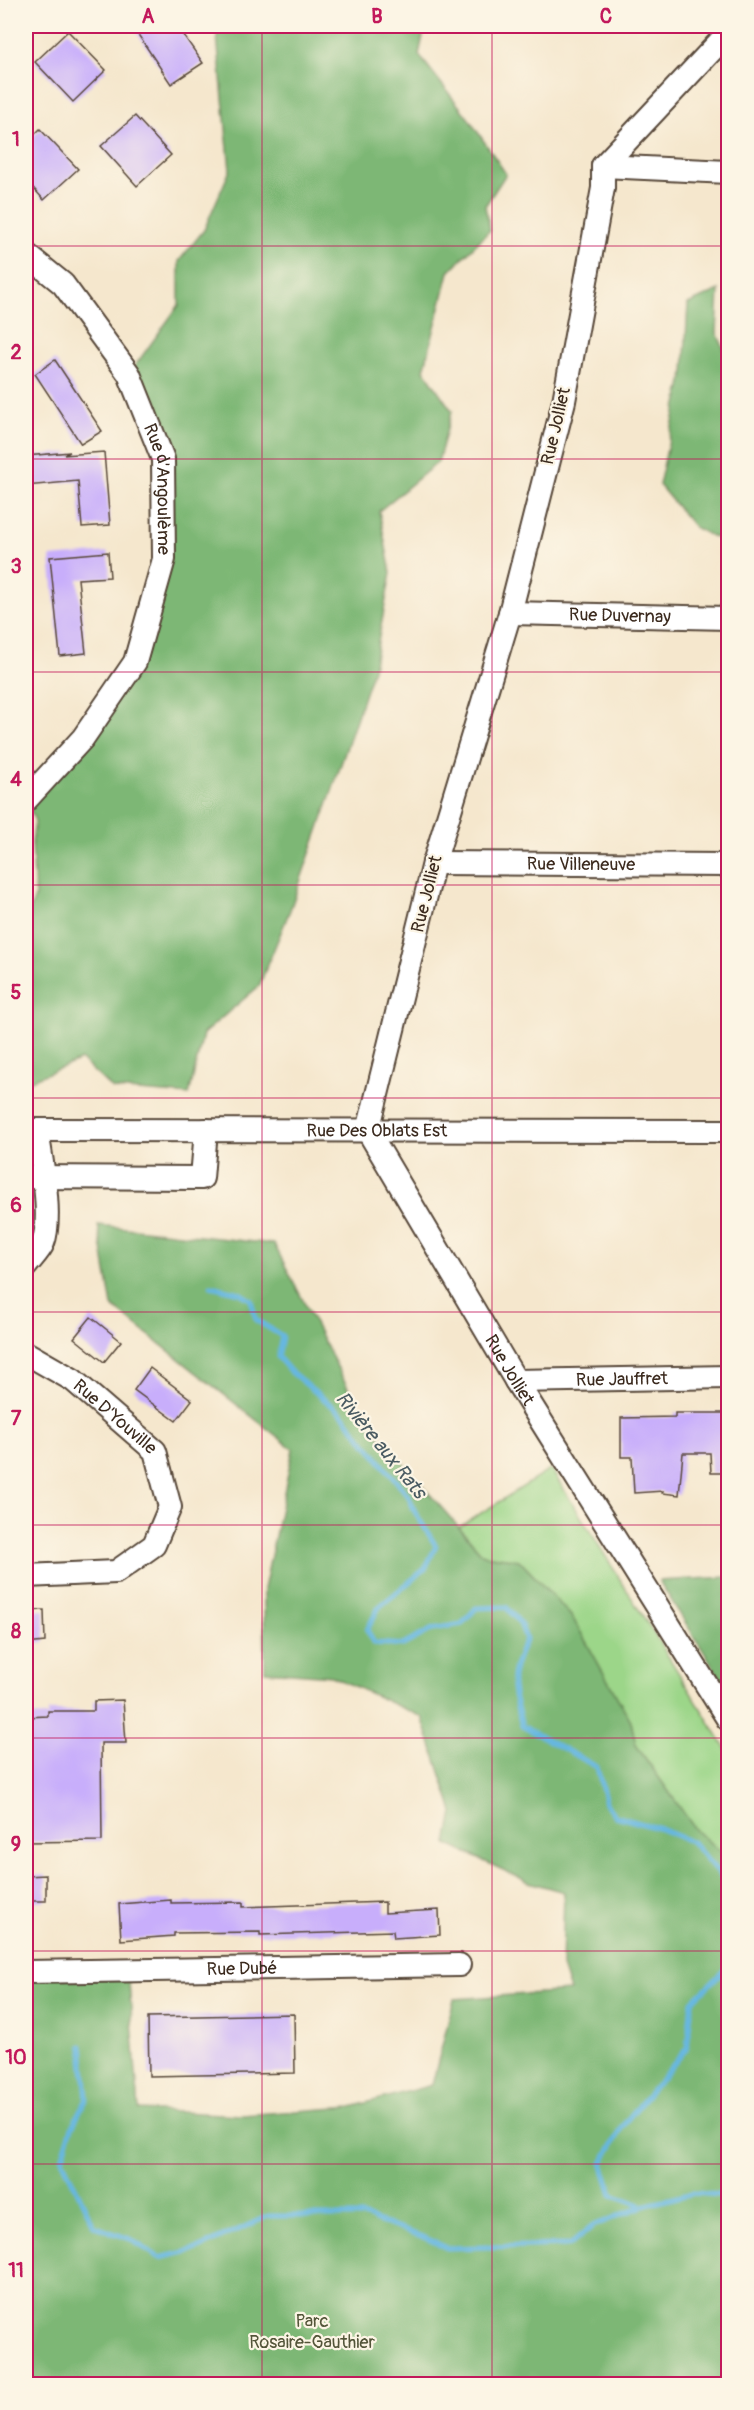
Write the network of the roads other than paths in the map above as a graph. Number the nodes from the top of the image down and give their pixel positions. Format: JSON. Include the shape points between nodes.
{"nodes":[{"id":1,"x":729,"y":33,"type":"edge"},
{"id":2,"x":603,"y":166,"type":"junction"},
{"id":3,"x":729,"y":172,"type":"edge"},
{"id":4,"x":26,"y":254,"type":"edge"},
{"id":5,"x":510,"y":613,"type":"junction"},
{"id":6,"x":729,"y":618,"type":"edge"},
{"id":7,"x":26,"y":800,"type":"edge"},
{"id":8,"x":434,"y":863,"type":"junction"},
{"id":9,"x":729,"y":865,"type":"edge"},
{"id":10,"x":31,"y":1130,"type":"edge"},
{"id":11,"x":206,"y":1130,"type":"junction"},
{"id":12,"x":368,"y":1131,"type":"junction"},
{"id":13,"x":729,"y":1131,"type":"edge"},
{"id":14,"x":35,"y":1177,"type":"edge"},
{"id":15,"x":26,"y":1266,"type":"edge"},
{"id":16,"x":26,"y":1353,"type":"edge"},
{"id":17,"x":729,"y":1377,"type":"edge"},
{"id":18,"x":516,"y":1381,"type":"junction"},
{"id":19,"x":26,"y":1576,"type":"edge"},
{"id":20,"x":729,"y":1719,"type":"edge"},
{"id":21,"x":459,"y":1965,"type":"dead end"},
{"id":22,"x":26,"y":1972,"type":"edge"}],
"edges":[{"from":1,"to":2,"type":"street"},
{"from":2,"to":3,"type":"street"},
{"from":2,"to":5,"type":"street","name":"Rue Jolliet","via":[[603,188],[564,401]]},
{"from":4,"to":7,"type":"street","name":"Rue d'Angoulème","via":[[63,284],[129,374],[163,459],[164,548],[135,662],[83,738]]},
{"from":5,"to":6,"type":"street","name":"Rue Duvernay"},
{"from":5,"to":8,"type":"street","name":"Rue Jolliet"},
{"from":8,"to":9,"type":"street","name":"Rue Villeneuve"},
{"from":8,"to":12,"type":"street","name":"Rue Jolliet"},
{"from":10,"to":11,"type":"street","name":"Rue Des Oblats Est"},
{"from":10,"to":14,"type":"street"},
{"from":11,"to":12,"type":"street","name":"Rue Des Oblats Est"},
{"from":11,"to":14,"type":"street","via":[[202,1178]]},
{"from":12,"to":13,"type":"street","name":"Rue Des Oblats Est"},
{"from":12,"to":18,"type":"street","name":"Rue Jolliet"},
{"from":14,"to":15,"type":"street","via":[[46,1227],[43,1245]]},
{"from":16,"to":19,"type":"street","name":"Rue D'Youville","via":[[73,1380],[155,1451],[170,1507],[154,1545],[116,1572]]},
{"from":17,"to":18,"type":"street","name":"Rue Jauffret"},
{"from":18,"to":20,"type":"street","name":"Rue Jolliet"},
{"from":21,"to":22,"type":"street","name":"Rue Dubé"}]}
